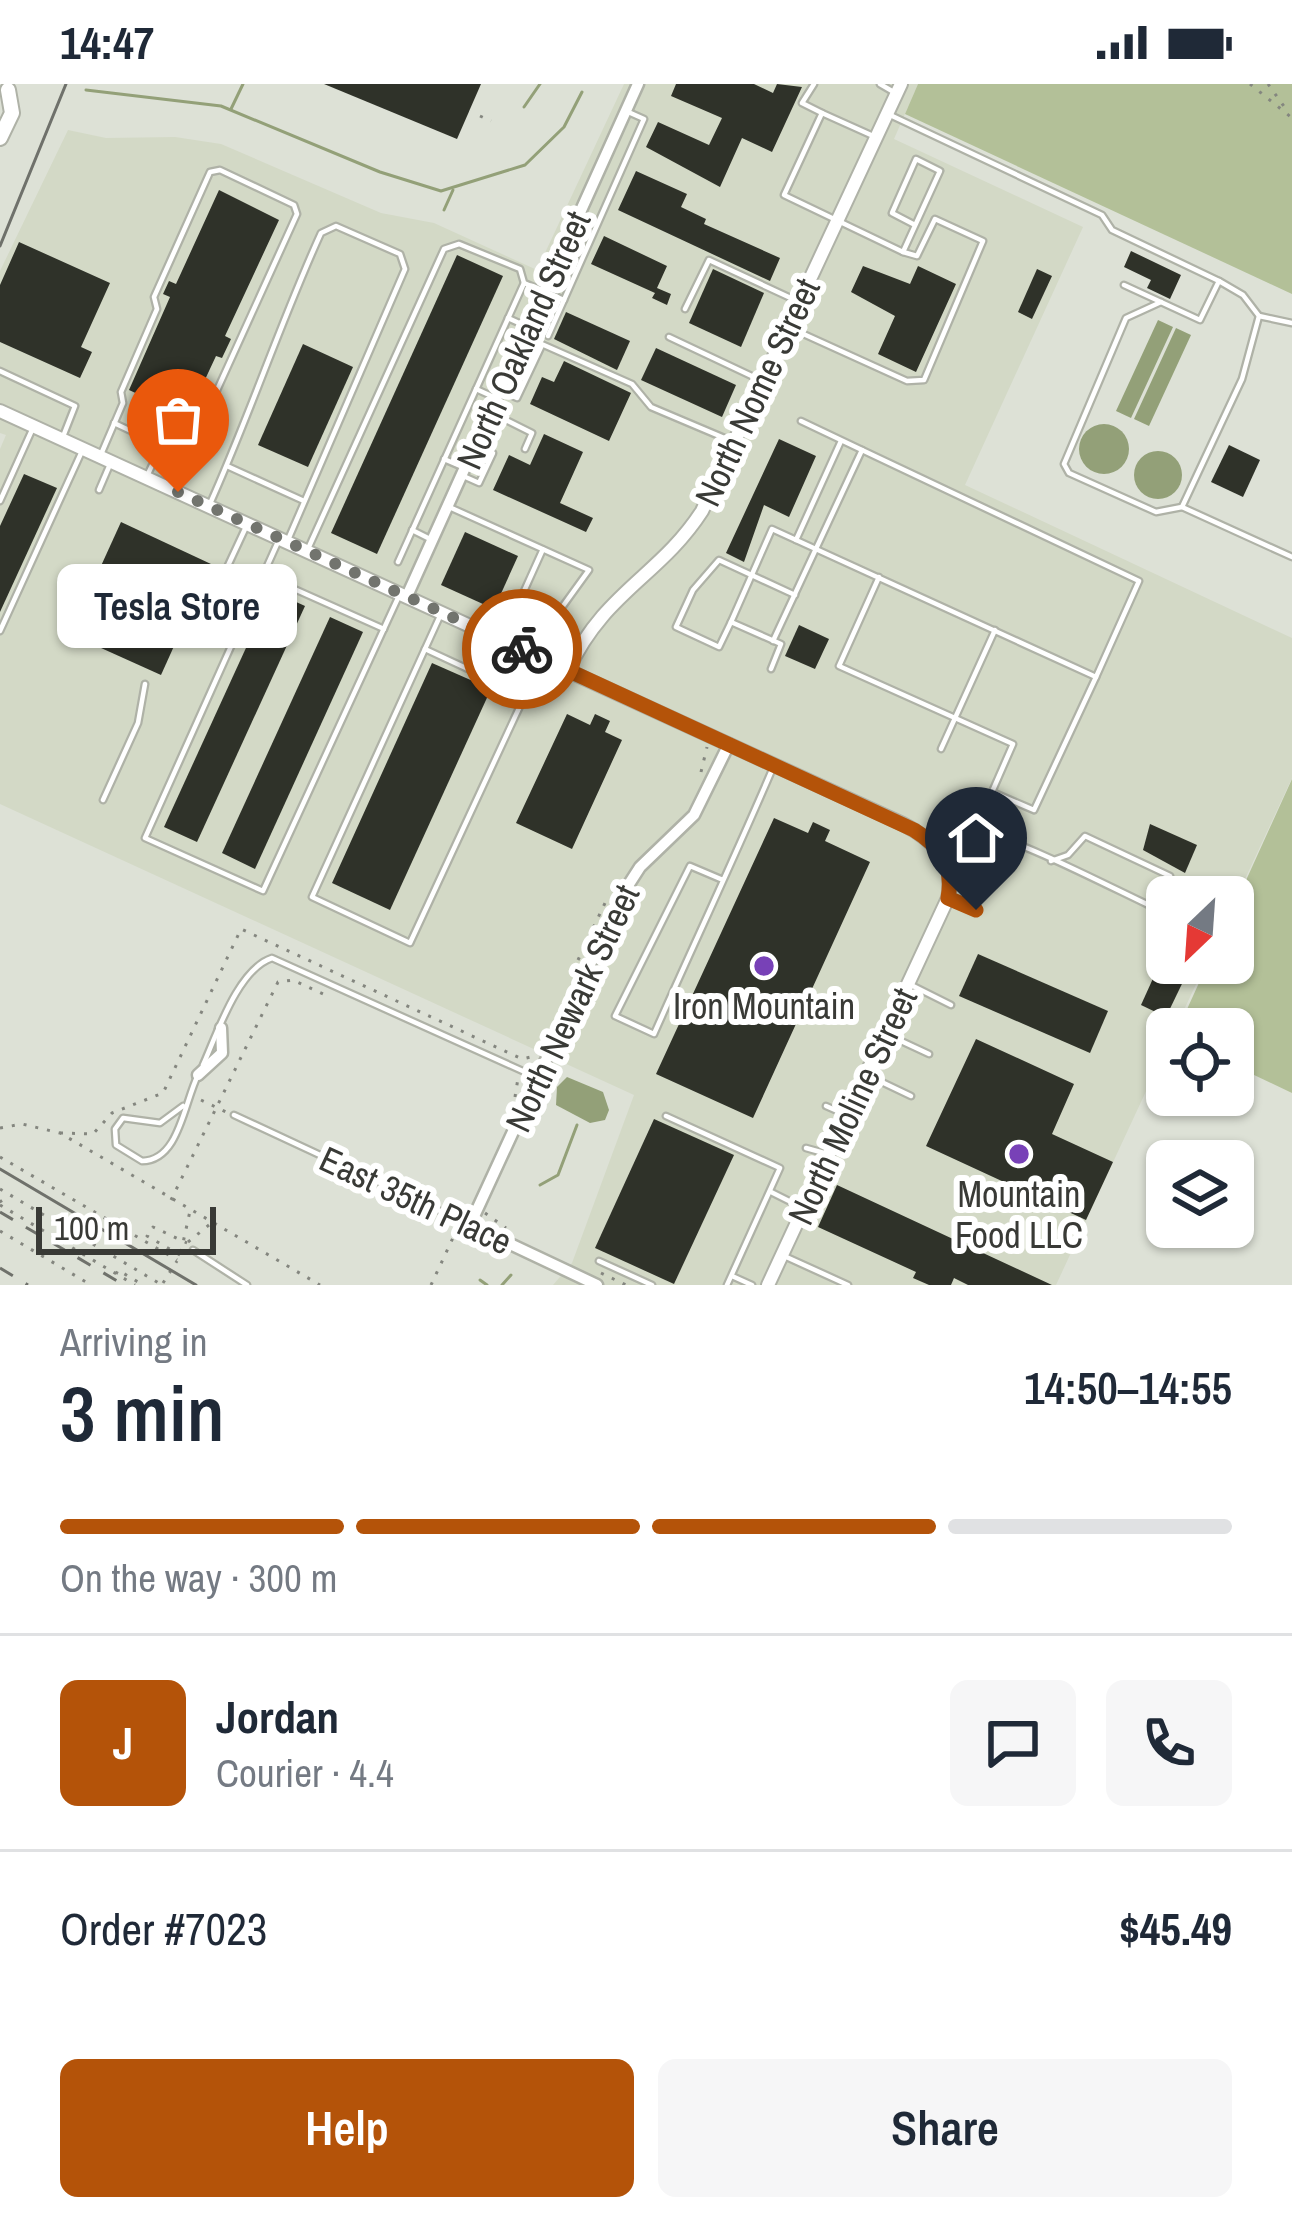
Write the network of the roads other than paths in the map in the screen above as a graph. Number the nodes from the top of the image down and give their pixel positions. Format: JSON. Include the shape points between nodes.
{"nodes":[{"id":1,"x":638,"y":84,"type":"edge"},
{"id":2,"x":814,"y":84,"type":"edge"},
{"id":3,"x":880,"y":84,"type":"edge"},
{"id":4,"x":5,"y":89,"type":"edge"},
{"id":5,"x":899,"y":89,"type":"edge"},
{"id":6,"x":626,"y":111,"type":"junction"},
{"id":7,"x":6,"y":112,"type":"edge"},
{"id":8,"x":822,"y":113,"type":"junction"},
{"id":9,"x":888,"y":114,"type":"junction"},
{"id":10,"x":0,"y":138,"type":"edge"},
{"id":11,"x":876,"y":138,"type":"junction"},
{"id":12,"x":838,"y":221,"type":"junction"},
{"id":13,"x":915,"y":225,"type":"junction"},
{"id":14,"x":903,"y":252,"type":"junction"},
{"id":15,"x":1219,"y":280,"type":"junction"},
{"id":16,"x":524,"y":283,"type":"junction"},
{"id":17,"x":1124,"y":285,"type":"dead end"},
{"id":18,"x":544,"y":292,"type":"junction"},
{"id":19,"x":564,"y":300,"type":"junction"},
{"id":20,"x":1161,"y":302,"type":"junction"},
{"id":21,"x":800,"y":303,"type":"junction"},
{"id":22,"x":685,"y":309,"type":"dead end"},
{"id":23,"x":1259,"y":316,"type":"junction"},
{"id":24,"x":508,"y":318,"type":"junction"},
{"id":25,"x":1292,"y":323,"type":"edge"},
{"id":26,"x":788,"y":327,"type":"junction"},
{"id":27,"x":526,"y":332,"type":"junction"},
{"id":28,"x":548,"y":336,"type":"dead end"},
{"id":29,"x":669,"y":337,"type":"dead end"},
{"id":30,"x":542,"y":345,"type":"junction"},
{"id":31,"x":0,"y":370,"type":"edge"},
{"id":32,"x":764,"y":381,"type":"junction"},
{"id":33,"x":476,"y":389,"type":"junction"},
{"id":34,"x":498,"y":394,"type":"junction"},
{"id":35,"x":0,"y":411,"type":"edge"},
{"id":36,"x":490,"y":412,"type":"junction"},
{"id":37,"x":802,"y":421,"type":"dead end"},
{"id":38,"x":115,"y":423,"type":"junction"},
{"id":39,"x":34,"y":427,"type":"junction"},
{"id":40,"x":62,"y":440,"type":"junction"},
{"id":41,"x":841,"y":440,"type":"junction"},
{"id":42,"x":735,"y":443,"type":"junction"},
{"id":43,"x":161,"y":445,"type":"junction"},
{"id":44,"x":83,"y":449,"type":"junction"},
{"id":45,"x":525,"y":449,"type":"dead end"},
{"id":46,"x":862,"y":450,"type":"junction"},
{"id":47,"x":493,"y":453,"type":"dead end"},
{"id":48,"x":444,"y":459,"type":"junction"},
{"id":49,"x":106,"y":460,"type":"junction"},
{"id":50,"x":227,"y":466,"type":"junction"},
{"id":51,"x":463,"y":472,"type":"junction"},
{"id":52,"x":146,"y":478,"type":"junction"},
{"id":53,"x":99,"y":490,"type":"dead end"},
{"id":54,"x":0,"y":501,"type":"edge"},
{"id":55,"x":304,"y":501,"type":"junction"},
{"id":56,"x":209,"y":506,"type":"junction"},
{"id":57,"x":447,"y":506,"type":"junction"},
{"id":58,"x":1182,"y":507,"type":"junction"},
{"id":59,"x":248,"y":524,"type":"junction"},
{"id":60,"x":412,"y":530,"type":"junction"},
{"id":61,"x":283,"y":540,"type":"junction"},
{"id":62,"x":432,"y":540,"type":"junction"},
{"id":63,"x":796,"y":540,"type":"junction"},
{"id":64,"x":543,"y":549,"type":"junction"},
{"id":65,"x":816,"y":549,"type":"junction"},
{"id":66,"x":307,"y":551,"type":"junction"},
{"id":67,"x":1292,"y":557,"type":"edge"},
{"id":68,"x":398,"y":562,"type":"dead end"},
{"id":69,"x":225,"y":572,"type":"dead end"},
{"id":70,"x":263,"y":575,"type":"junction"},
{"id":71,"x":751,"y":575,"type":"junction"},
{"id":72,"x":879,"y":577,"type":"junction"},
{"id":73,"x":404,"y":594,"type":"junction"},
{"id":74,"x":795,"y":595,"type":"junction"},
{"id":75,"x":442,"y":612,"type":"junction"},
{"id":76,"x":730,"y":622,"type":"junction"},
{"id":77,"x":384,"y":629,"type":"junction"},
{"id":78,"x":995,"y":631,"type":"junction"},
{"id":79,"x":0,"y":632,"type":"edge"},
{"id":80,"x":773,"y":640,"type":"junction"},
{"id":81,"x":424,"y":649,"type":"junction"},
{"id":82,"x":542,"y":658,"type":"junction"},
{"id":83,"x":770,"y":669,"type":"dead end"},
{"id":84,"x":568,"y":670,"type":"junction"},
{"id":85,"x":1096,"y":677,"type":"junction"},
{"id":86,"x":145,"y":684,"type":"dead end"},
{"id":87,"x":526,"y":696,"type":"junction"},
{"id":88,"x":955,"y":718,"type":"junction"},
{"id":89,"x":729,"y":744,"type":"junction"},
{"id":90,"x":941,"y":749,"type":"dead end"},
{"id":91,"x":775,"y":765,"type":"junction"},
{"id":92,"x":103,"y":800,"type":"dead end"},
{"id":93,"x":945,"y":859,"type":"junction"},
{"id":94,"x":1051,"y":861,"type":"junction"},
{"id":95,"x":723,"y":880,"type":"junction"},
{"id":96,"x":948,"y":898,"type":"junction"},
{"id":97,"x":976,"y":910,"type":"dead end"},
{"id":98,"x":909,"y":984,"type":"junction"},
{"id":99,"x":952,"y":1005,"type":"dead end"},
{"id":100,"x":221,"y":1028,"type":"joint"},
{"id":101,"x":886,"y":1034,"type":"junction"},
{"id":102,"x":929,"y":1054,"type":"dead end"},
{"id":103,"x":198,"y":1075,"type":"joint"},
{"id":104,"x":867,"y":1075,"type":"junction"},
{"id":105,"x":538,"y":1078,"type":"junction"},
{"id":106,"x":910,"y":1096,"type":"dead end"},
{"id":107,"x":183,"y":1106,"type":"junction"},
{"id":108,"x":826,"y":1106,"type":"dead end"},
{"id":109,"x":233,"y":1115,"type":"road end"},
{"id":110,"x":848,"y":1115,"type":"junction"},
{"id":111,"x":666,"y":1116,"type":"dead end"},
{"id":112,"x":806,"y":1148,"type":"dead end"},
{"id":113,"x":830,"y":1154,"type":"junction"},
{"id":114,"x":769,"y":1191,"type":"junction"},
{"id":115,"x":804,"y":1208,"type":"junction"},
{"id":116,"x":470,"y":1225,"type":"junction"},
{"id":117,"x":194,"y":1250,"type":"dead end"},
{"id":118,"x":782,"y":1255,"type":"junction"},
{"id":119,"x":599,"y":1261,"type":"dead end"},
{"id":120,"x":818,"y":1271,"type":"junction"},
{"id":121,"x":732,"y":1276,"type":"junction"},
{"id":122,"x":247,"y":1285,"type":"edge"},
{"id":123,"x":598,"y":1285,"type":"edge"},
{"id":124,"x":652,"y":1285,"type":"edge"},
{"id":125,"x":728,"y":1285,"type":"edge"},
{"id":126,"x":752,"y":1285,"type":"edge"},
{"id":127,"x":768,"y":1285,"type":"edge"},
{"id":128,"x":812,"y":1285,"type":"edge"},
{"id":129,"x":848,"y":1285,"type":"edge"}],
"edges":[{"from":1,"to":6,"type":"street","name":"North Oakland Street"},
{"from":2,"to":8,"type":"lane","via":[[802,103]]},
{"from":3,"to":5,"type":"lane"},
{"from":4,"to":7,"type":"main road"},
{"from":5,"to":9,"type":"street","name":"North Nome Street"},
{"from":6,"to":18,"type":"street","name":"North Oakland Street"},
{"from":6,"to":19,"type":"lane","via":[[644,119]]},
{"from":7,"to":10,"type":"main road"},
{"from":8,"to":11,"type":"lane"},
{"from":8,"to":12,"type":"lane","via":[[784,195]]},
{"from":9,"to":11,"type":"street","name":"North Nome Street"},
{"from":9,"to":15,"type":"lane","via":[[1102,214],[1112,230]]},
{"from":11,"to":12,"type":"street","name":"North Nome Street"},
{"from":12,"to":14,"type":"lane"},
{"from":12,"to":21,"type":"street","name":"North Nome Street"},
{"from":13,"to":13,"type":"lane","via":[[940,170],[916,159],[892,213]]},
{"from":13,"to":14,"type":"lane"},
{"from":14,"to":26,"type":"lane","via":[[917,256],[935,219],[983,241],[924,380],[907,381]]},
{"from":15,"to":20,"type":"lane","via":[[1200,320]]},
{"from":15,"to":23,"type":"lane"},
{"from":16,"to":18,"type":"lane"},
{"from":16,"to":24,"type":"lane"},
{"from":16,"to":66,"type":"lane","via":[[520,269],[459,244],[443,249]]},
{"from":17,"to":20,"type":"lane"},
{"from":18,"to":19,"type":"lane"},
{"from":18,"to":27,"type":"street","name":"North Oakland Street"},
{"from":19,"to":28,"type":"lane"},
{"from":20,"to":58,"type":"lane","via":[[1126,318],[1064,464],[1156,512]]},
{"from":21,"to":22,"type":"lane","via":[[709,260]]},
{"from":21,"to":26,"type":"street","name":"North Nome Street"},
{"from":23,"to":25,"type":"lane"},
{"from":23,"to":58,"type":"lane","via":[[1242,379]]},
{"from":24,"to":27,"type":"lane"},
{"from":24,"to":33,"type":"lane"},
{"from":26,"to":32,"type":"street","name":"North Nome Street"},
{"from":27,"to":30,"type":"lane"},
{"from":27,"to":34,"type":"street","name":"North Oakland Street"},
{"from":29,"to":32,"type":"lane"},
{"from":30,"to":34,"type":"lane","via":[[517,398]]},
{"from":30,"to":42,"type":"lane"},
{"from":31,"to":40,"type":"lane","via":[[75,406]]},
{"from":32,"to":42,"type":"street","name":"North Nome Street"},
{"from":33,"to":34,"type":"lane"},
{"from":33,"to":48,"type":"lane"},
{"from":34,"to":36,"type":"street","name":"North Oakland Street"},
{"from":35,"to":39,"type":"street"},
{"from":36,"to":45,"type":"lane","via":[[532,433]]},
{"from":36,"to":51,"type":"street","name":"North Oakland Street"},
{"from":37,"to":41,"type":"lane"},
{"from":38,"to":43,"type":"lane"},
{"from":38,"to":43,"type":"lane","via":[[157,309],[154,297],[210,172],[295,205],[203,421],[191,432],[171,425]]},
{"from":38,"to":49,"type":"lane"},
{"from":39,"to":40,"type":"street"},
{"from":39,"to":54,"type":"lane"},
{"from":40,"to":44,"type":"street"},
{"from":41,"to":46,"type":"lane"},
{"from":41,"to":63,"type":"lane"},
{"from":42,"to":84,"type":"street","name":"North Nome Street","via":[[693,524],[607,605]]},
{"from":43,"to":52,"type":"lane"},
{"from":44,"to":49,"type":"street"},
{"from":44,"to":79,"type":"lane"},
{"from":46,"to":65,"type":"lane"},
{"from":46,"to":85,"type":"lane","via":[[1139,581]]},
{"from":47,"to":51,"type":"lane","via":[[479,483]]},
{"from":48,"to":51,"type":"lane"},
{"from":48,"to":60,"type":"lane"},
{"from":49,"to":52,"type":"street"},
{"from":49,"to":53,"type":"lane"},
{"from":50,"to":55,"type":"lane"},
{"from":50,"to":55,"type":"lane","via":[[321,232],[336,226],[400,254],[405,269]]},
{"from":50,"to":56,"type":"lane"},
{"from":51,"to":57,"type":"street","name":"North Oakland Street"},
{"from":52,"to":56,"type":"street"},
{"from":55,"to":61,"type":"lane"},
{"from":56,"to":59,"type":"street"},
{"from":57,"to":62,"type":"street","name":"North Oakland Street"},
{"from":57,"to":64,"type":"lane"},
{"from":58,"to":67,"type":"lane"},
{"from":59,"to":61,"type":"street"},
{"from":59,"to":69,"type":"lane"},
{"from":60,"to":62,"type":"lane"},
{"from":60,"to":68,"type":"lane"},
{"from":61,"to":66,"type":"street"},
{"from":61,"to":70,"type":"lane"},
{"from":62,"to":73,"type":"street","name":"North Oakland Street"},
{"from":63,"to":65,"type":"lane"},
{"from":63,"to":71,"type":"lane","via":[[772,529]]},
{"from":64,"to":64,"type":"lane","via":[[589,570],[550,624],[516,609]]},
{"from":65,"to":72,"type":"lane"},
{"from":65,"to":74,"type":"lane"},
{"from":66,"to":73,"type":"street"},
{"from":70,"to":77,"type":"lane"},
{"from":70,"to":77,"type":"lane","via":[[145,838],[263,891]]},
{"from":71,"to":74,"type":"lane"},
{"from":71,"to":76,"type":"lane"},
{"from":71,"to":76,"type":"lane","via":[[719,560],[676,627],[719,647]]},
{"from":72,"to":78,"type":"lane"},
{"from":72,"to":88,"type":"lane","via":[[839,666]]},
{"from":73,"to":75,"type":"street"},
{"from":73,"to":77,"type":"lane"},
{"from":74,"to":80,"type":"lane"},
{"from":75,"to":81,"type":"lane"},
{"from":75,"to":82,"type":"street"},
{"from":76,"to":80,"type":"lane"},
{"from":78,"to":85,"type":"lane"},
{"from":78,"to":88,"type":"lane"},
{"from":80,"to":83,"type":"lane","via":[[781,644]]},
{"from":81,"to":87,"type":"lane"},
{"from":81,"to":87,"type":"lane","via":[[312,897],[410,943]]},
{"from":82,"to":84,"type":"street"},
{"from":82,"to":87,"type":"lane"},
{"from":84,"to":89,"type":"street"},
{"from":85,"to":88,"type":"lane","via":[[1034,810],[992,792],[1013,744]]},
{"from":86,"to":92,"type":"lane","via":[[138,724]]},
{"from":88,"to":90,"type":"lane"},
{"from":89,"to":91,"type":"street"},
{"from":89,"to":105,"type":"street","name":"North Newark Street","via":[[694,815],[622,895]]},
{"from":91,"to":93,"type":"street","via":[[914,830]]},
{"from":91,"to":95,"type":"lane"},
{"from":93,"to":94,"type":"lane","via":[[994,835]]},
{"from":93,"to":96,"type":"street","name":"North Moline Street"},
{"from":94,"to":94,"type":"lane","via":[[1155,908],[1170,876],[1085,836]]},
{"from":95,"to":95,"type":"lane","via":[[653,1034],[615,1016],[690,866]]},
{"from":96,"to":97,"type":"lane"},
{"from":96,"to":98,"type":"street","name":"North Moline Street"},
{"from":98,"to":99,"type":"lane"},
{"from":98,"to":101,"type":"street","name":"North Moline Street"},
{"from":100,"to":103,"type":"street","via":[[223,1053]]},
{"from":100,"to":105,"type":"lane","via":[[254,968],[272,958]]},
{"from":101,"to":102,"type":"lane"},
{"from":101,"to":104,"type":"street","name":"North Moline Street"},
{"from":103,"to":107,"type":"lane"},
{"from":104,"to":106,"type":"lane"},
{"from":104,"to":110,"type":"street","name":"North Moline Street"},
{"from":105,"to":116,"type":"street","name":"North Newark Street"},
{"from":107,"to":107,"type":"lane","via":[[160,1123],[123,1118],[116,1145],[133,1159],[158,1158],[176,1138]]},
{"from":108,"to":110,"type":"lane"},
{"from":109,"to":116,"type":"lane","name":"East 35th Place"},
{"from":110,"to":113,"type":"street","name":"North Moline Street"},
{"from":111,"to":114,"type":"lane","via":[[780,1168]]},
{"from":112,"to":113,"type":"lane"},
{"from":113,"to":115,"type":"street","name":"North Moline Street"},
{"from":114,"to":115,"type":"lane"},
{"from":114,"to":121,"type":"lane"},
{"from":115,"to":118,"type":"street","name":"North Moline Street"},
{"from":116,"to":123,"type":"street","name":"East 35th Place"},
{"from":117,"to":122,"type":"lane"},
{"from":118,"to":120,"type":"lane"},
{"from":118,"to":127,"type":"street","name":"North Moline Street"},
{"from":119,"to":124,"type":"lane"},
{"from":120,"to":128,"type":"lane"},
{"from":120,"to":129,"type":"lane"},
{"from":121,"to":125,"type":"lane"},
{"from":121,"to":126,"type":"lane"}]}
